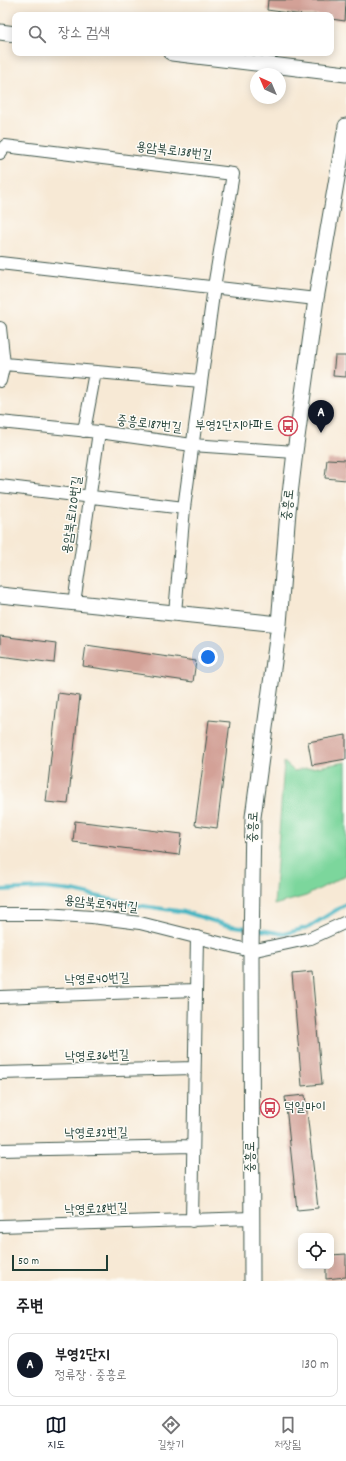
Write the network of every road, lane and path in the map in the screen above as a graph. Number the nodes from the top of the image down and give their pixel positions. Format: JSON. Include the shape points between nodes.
{"nodes":[{"id":1,"x":0,"y":32,"type":"edge"},
{"id":2,"x":12,"y":34,"type":"edge"},
{"id":3,"x":197,"y":56,"type":"edge"},
{"id":4,"x":346,"y":74,"type":"edge"},
{"id":5,"x":346,"y":126,"type":"edge"},
{"id":6,"x":0,"y":154,"type":"edge"},
{"id":7,"x":0,"y":263,"type":"edge"},
{"id":8,"x":214,"y":287,"type":"junction"},
{"id":9,"x":316,"y":300,"type":"junction"},
{"id":10,"x":0,"y":328,"type":"edge"},
{"id":11,"x":4,"y":364,"type":"junction"},
{"id":12,"x":95,"y":372,"type":"junction"},
{"id":13,"x":0,"y":381,"type":"edge"},
{"id":14,"x":201,"y":381,"type":"junction"},
{"id":15,"x":0,"y":422,"type":"edge"},
{"id":16,"x":84,"y":431,"type":"junction"},
{"id":17,"x":99,"y":432,"type":"junction"},
{"id":18,"x":192,"y":445,"type":"junction"},
{"id":19,"x":295,"y":452,"type":"junction"},
{"id":20,"x":0,"y":486,"type":"edge"},
{"id":21,"x":89,"y":497,"type":"junction"},
{"id":22,"x":184,"y":508,"type":"junction"},
{"id":23,"x":0,"y":595,"type":"edge"},
{"id":24,"x":74,"y":602,"type":"junction"},
{"id":25,"x":175,"y":613,"type":"junction"},
{"id":26,"x":279,"y":624,"type":"junction"},
{"id":27,"x":0,"y":914,"type":"edge"},
{"id":28,"x":346,"y":922,"type":"edge"},
{"id":29,"x":197,"y":937,"type":"junction"},
{"id":30,"x":251,"y":945,"type":"junction"},
{"id":31,"x":195,"y":990,"type":"junction"},
{"id":32,"x":0,"y":997,"type":"edge"},
{"id":33,"x":0,"y":1073,"type":"edge"},
{"id":34,"x":194,"y":1073,"type":"junction"},
{"id":35,"x":193,"y":1146,"type":"junction"},
{"id":36,"x":0,"y":1150,"type":"edge"},
{"id":37,"x":252,"y":1218,"type":"junction"},
{"id":38,"x":192,"y":1221,"type":"junction"},
{"id":39,"x":0,"y":1226,"type":"edge"},
{"id":40,"x":252,"y":1281,"type":"edge"}],
"edges":[{"from":1,"to":2,"type":"street"},
{"from":3,"to":4,"type":"street"},
{"from":5,"to":9,"type":"street","name":"중흥로"},
{"from":6,"to":8,"type":"street","name":"용암북로138번길","via":[[5,146],[233,174]]},
{"from":7,"to":8,"type":"street"},
{"from":8,"to":9,"type":"street"},
{"from":8,"to":14,"type":"street","name":"용암북로138번길"},
{"from":9,"to":19,"type":"street","name":"중흥로"},
{"from":10,"to":11,"type":"street"},
{"from":11,"to":12,"type":"street"},
{"from":11,"to":13,"type":"street"},
{"from":12,"to":14,"type":"street"},
{"from":12,"to":16,"type":"street"},
{"from":14,"to":18,"type":"street","name":"용암북로138번길"},
{"from":15,"to":16,"type":"street","name":"중흥로187번길"},
{"from":16,"to":17,"type":"street","name":"중흥로187번길"},
{"from":17,"to":18,"type":"street","name":"중흥로187번길"},
{"from":17,"to":21,"type":"street","name":"용암북로120번길"},
{"from":18,"to":19,"type":"street","name":"중흥로187번길"},
{"from":18,"to":22,"type":"street"},
{"from":19,"to":26,"type":"street","name":"중흥로"},
{"from":20,"to":21,"type":"street"},
{"from":21,"to":22,"type":"street"},
{"from":21,"to":24,"type":"street","name":"용암북로120번길"},
{"from":22,"to":25,"type":"street"},
{"from":23,"to":24,"type":"street"},
{"from":24,"to":25,"type":"street"},
{"from":25,"to":26,"type":"street"},
{"from":26,"to":30,"type":"street","name":"중흥로","via":[[254,817]]},
{"from":27,"to":29,"type":"street","name":"용암북로94번길","via":[[92,917],[140,923]]},
{"from":28,"to":30,"type":"street","via":[[311,938]]},
{"from":29,"to":30,"type":"street","name":"용암북로94번길"},
{"from":29,"to":31,"type":"street"},
{"from":30,"to":37,"type":"street","name":"중흥로"},
{"from":31,"to":32,"type":"street","name":"낙영로40번길"},
{"from":31,"to":34,"type":"street"},
{"from":33,"to":34,"type":"street","name":"낙영로36번길"},
{"from":34,"to":35,"type":"street"},
{"from":35,"to":36,"type":"street","name":"낙영로32번길"},
{"from":35,"to":38,"type":"street"},
{"from":37,"to":38,"type":"street","name":"낙영로28번길"},
{"from":37,"to":40,"type":"street","name":"중흥로"},
{"from":38,"to":39,"type":"street","name":"낙영로28번길"}]}
